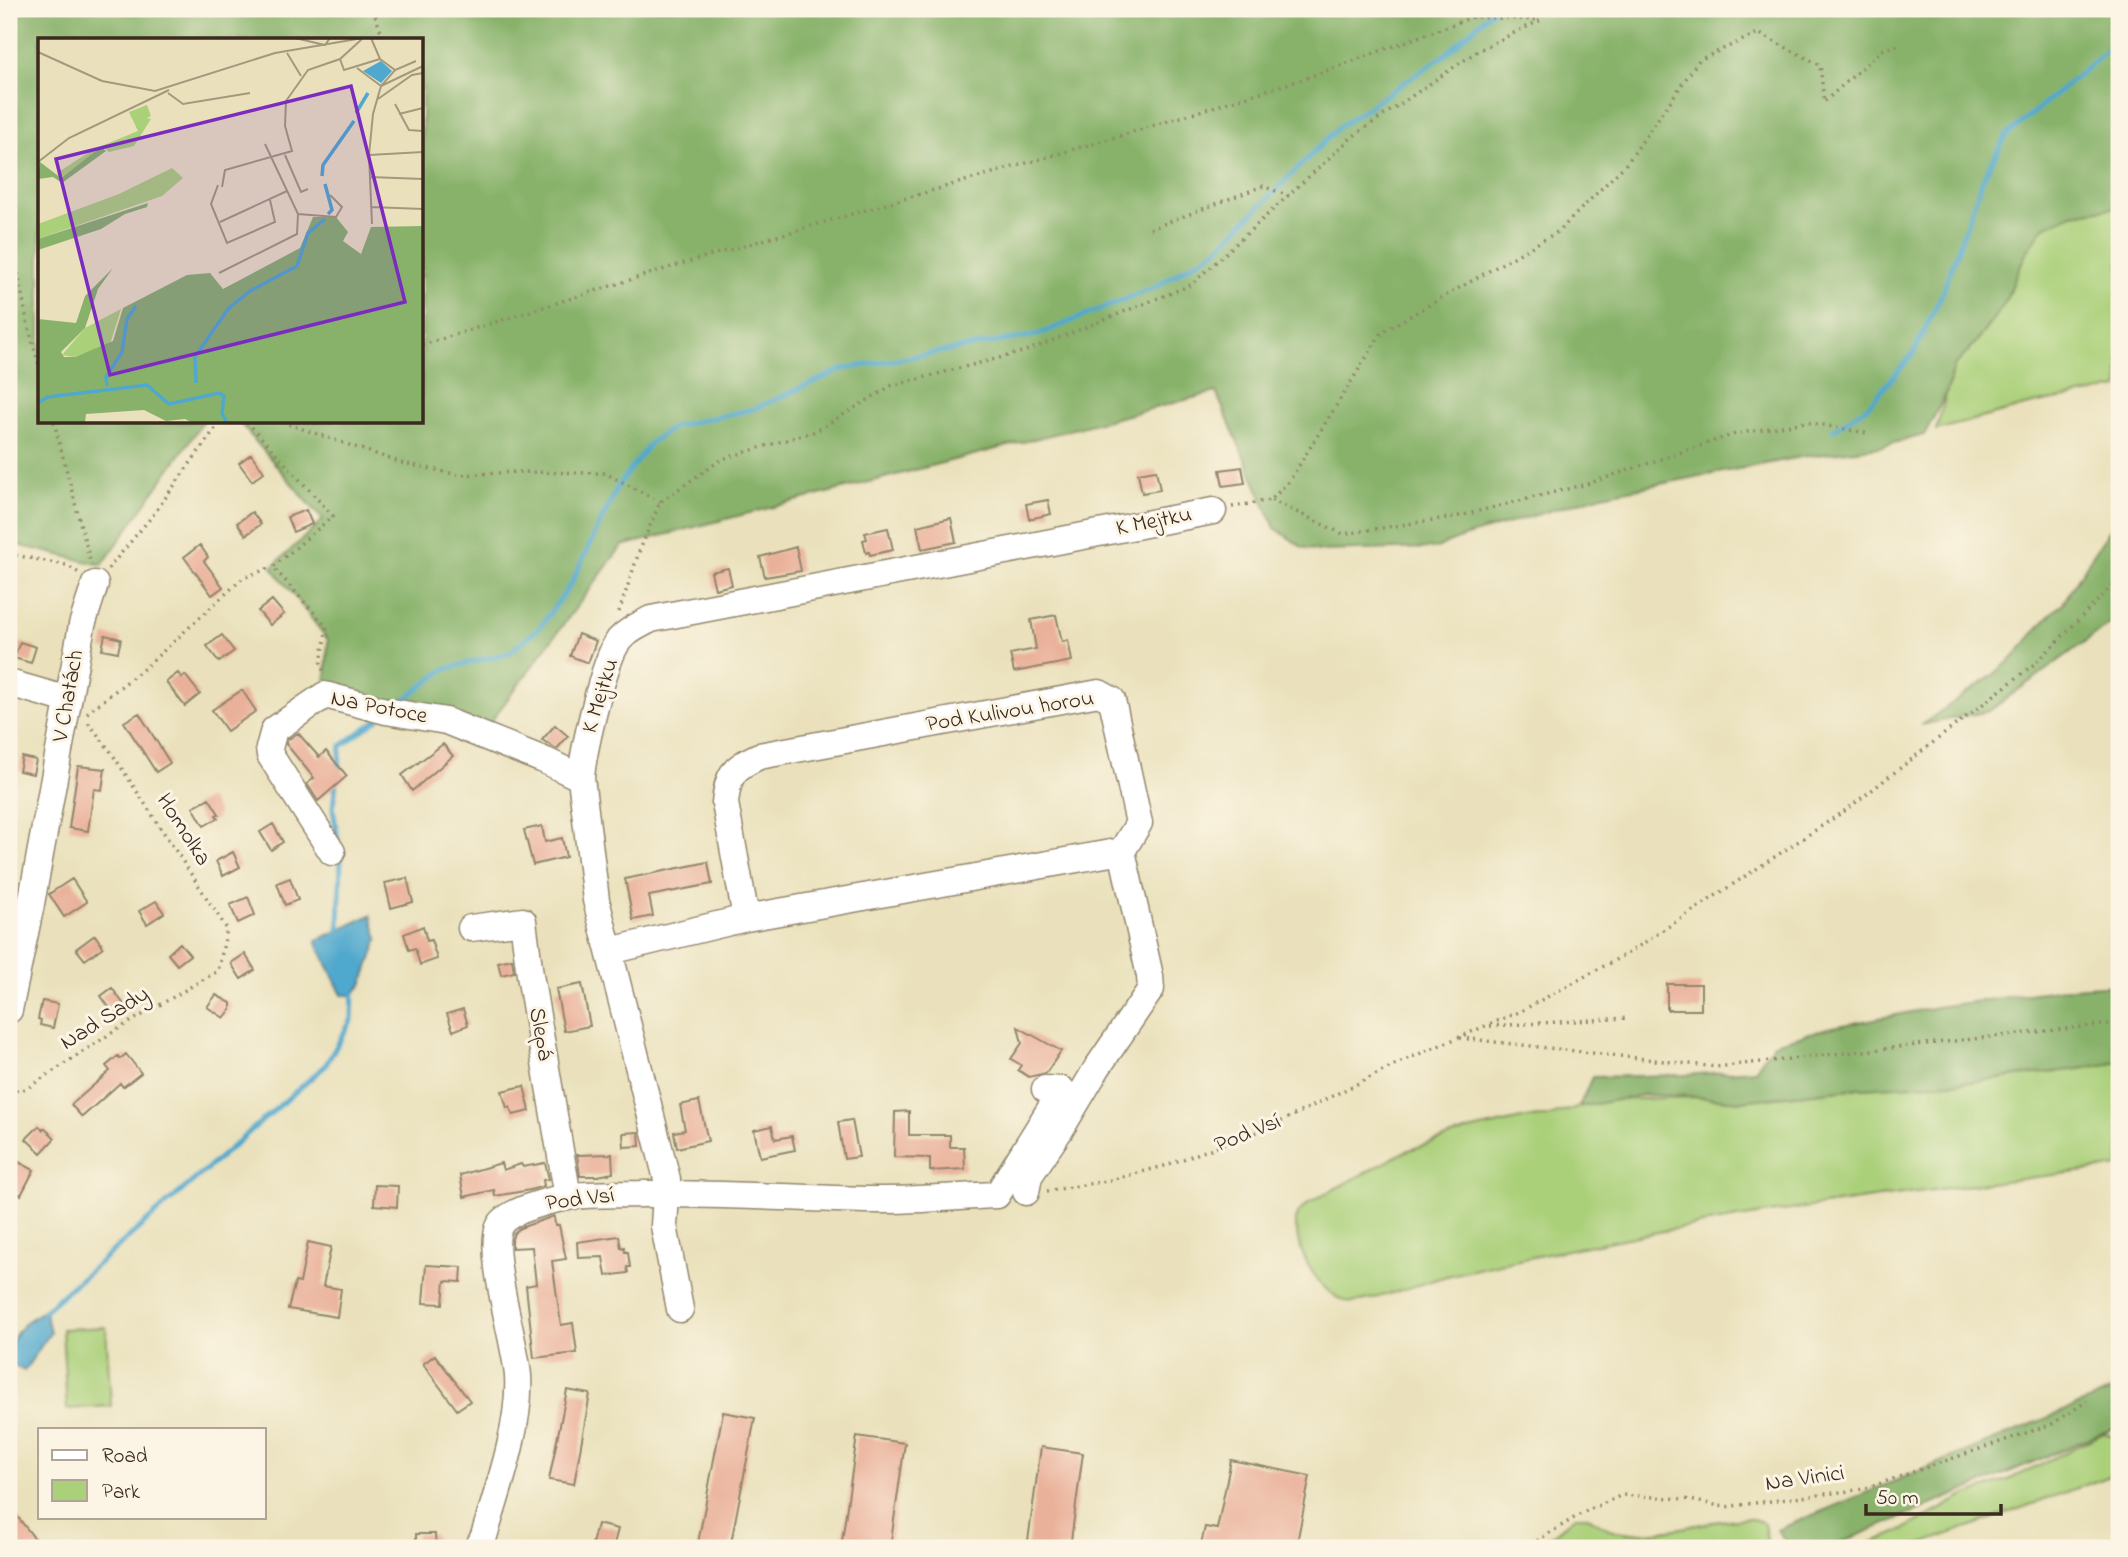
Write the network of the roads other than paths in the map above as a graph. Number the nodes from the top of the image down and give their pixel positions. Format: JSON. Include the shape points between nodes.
{"nodes":[{"id":1,"x":1213,"y":511,"type":"road end"},
{"id":2,"x":95,"y":584,"type":"road end"},
{"id":3,"x":9,"y":683,"type":"edge"},
{"id":4,"x":68,"y":700,"type":"junction"},
{"id":5,"x":581,"y":778,"type":"junction"},
{"id":6,"x":1122,"y":851,"type":"junction"},
{"id":7,"x":332,"y":852,"type":"dead end"},
{"id":8,"x":20,"y":901,"type":"edge"},
{"id":9,"x":746,"y":918,"type":"junction"},
{"id":10,"x":471,"y":928,"type":"dead end"},
{"id":11,"x":610,"y":951,"type":"junction"},
{"id":12,"x":9,"y":1010,"type":"edge"},
{"id":13,"x":1045,"y":1089,"type":"dead end"},
{"id":14,"x":1026,"y":1192,"type":"road end"},
{"id":15,"x":665,"y":1194,"type":"junction"},
{"id":16,"x":568,"y":1197,"type":"junction"},
{"id":17,"x":680,"y":1308,"type":"dead end"},
{"id":18,"x":478,"y":1548,"type":"edge"}],
"edges":[{"from":1,"to":5,"type":"street","name":"K Mejtku","via":[[652,619],[619,641],[610,658]]},
{"from":2,"to":4,"type":"street","name":"V Chatách"},
{"from":3,"to":4,"type":"street"},
{"from":4,"to":8,"type":"street","name":"V Chatách"},
{"from":5,"to":7,"type":"street","name":"Na Potoce","via":[[446,720],[321,696],[274,730],[269,748]]},
{"from":5,"to":11,"type":"street","name":"K Mejtku","via":[[596,900]]},
{"from":6,"to":9,"type":"street"},
{"from":6,"to":9,"type":"street","name":"Pod Kulivou horou","via":[[1139,822],[1112,700],[1099,694],[747,762],[733,771],[725,803]]},
{"from":6,"to":14,"type":"street","via":[[1151,989],[1029,1176]]},
{"from":8,"to":12,"type":"street","name":"V Chatách"},
{"from":9,"to":11,"type":"street"},
{"from":10,"to":16,"type":"street","name":"Slepá","via":[[523,921]]},
{"from":11,"to":15,"type":"street","name":"K Mejtku","via":[[667,1178]]},
{"from":13,"to":15,"type":"street","name":"Pod Vsí","via":[[1062,1090],[997,1195],[868,1200]]},
{"from":15,"to":16,"type":"street","name":"Pod Vsí"},
{"from":15,"to":17,"type":"street","name":"K Mejtku","via":[[664,1226]]},
{"from":16,"to":18,"type":"street","name":"Pod Vsí","via":[[533,1206],[500,1224],[496,1242],[500,1289],[515,1353],[518,1399],[509,1447]]}]}
